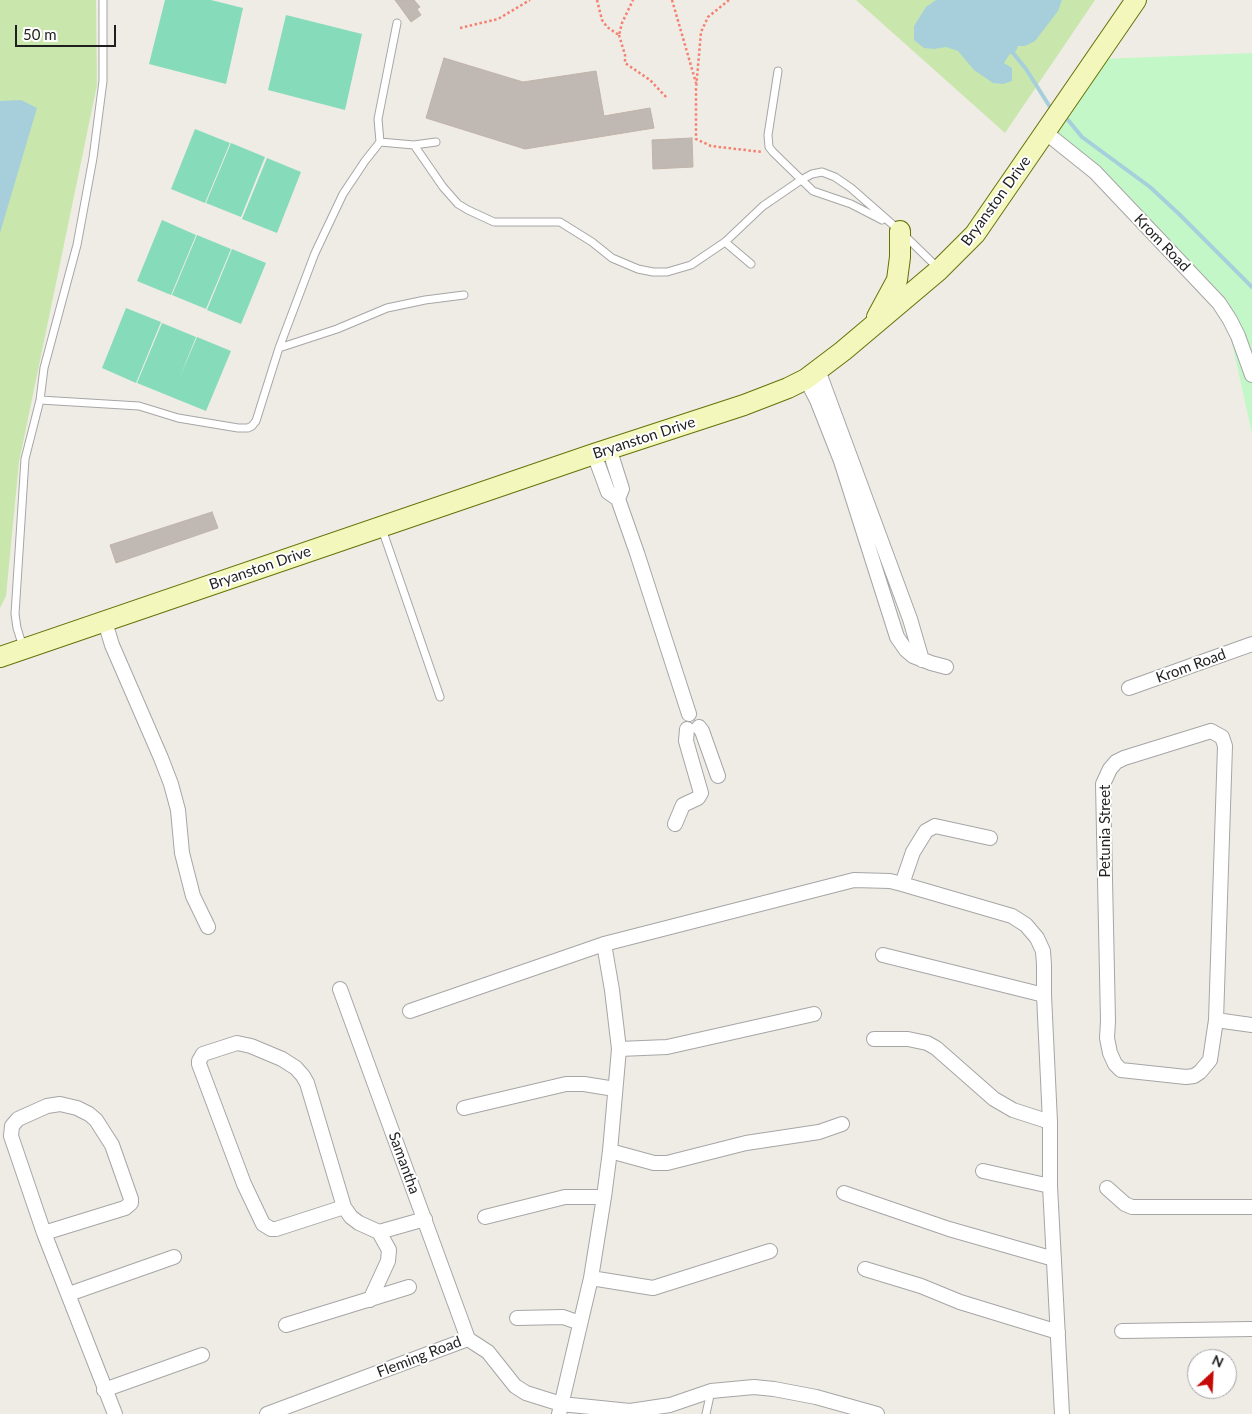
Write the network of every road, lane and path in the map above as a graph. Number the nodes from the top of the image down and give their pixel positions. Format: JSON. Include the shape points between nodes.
{"nodes":[{"id":1,"x":103,"y":0,"type":"edge"},
{"id":2,"x":530,"y":0,"type":"edge"},
{"id":3,"x":597,"y":0,"type":"edge"},
{"id":4,"x":633,"y":0,"type":"edge"},
{"id":5,"x":672,"y":0,"type":"edge"},
{"id":6,"x":729,"y":0,"type":"edge"},
{"id":7,"x":1136,"y":0,"type":"edge"},
{"id":8,"x":397,"y":23,"type":"dead end"},
{"id":9,"x":460,"y":28,"type":"dead end"},
{"id":10,"x":619,"y":35,"type":"junction"},
{"id":11,"x":778,"y":71,"type":"dead end"},
{"id":12,"x":696,"y":85,"type":"junction"},
{"id":13,"x":666,"y":97,"type":"dead end"},
{"id":14,"x":1044,"y":132,"type":"junction"},
{"id":15,"x":380,"y":142,"type":"junction"},
{"id":16,"x":436,"y":142,"type":"dead end"},
{"id":17,"x":414,"y":145,"type":"junction"},
{"id":18,"x":773,"y":152,"type":"junction"},
{"id":19,"x":801,"y":180,"type":"junction"},
{"id":20,"x":894,"y":226,"type":"junction"},
{"id":21,"x":725,"y":242,"type":"junction"},
{"id":22,"x":751,"y":264,"type":"dead end"},
{"id":23,"x":939,"y":270,"type":"junction"},
{"id":24,"x":464,"y":295,"type":"dead end"},
{"id":25,"x":872,"y":327,"type":"junction"},
{"id":26,"x":279,"y":348,"type":"junction"},
{"id":27,"x":812,"y":375,"type":"junction"},
{"id":28,"x":1252,"y":375,"type":"edge"},
{"id":29,"x":40,"y":400,"type":"junction"},
{"id":30,"x":602,"y":451,"type":"junction"},
{"id":31,"x":381,"y":527,"type":"junction"},
{"id":32,"x":105,"y":622,"type":"junction"},
{"id":33,"x":1252,"y":644,"type":"edge"},
{"id":34,"x":24,"y":649,"type":"junction"},
{"id":35,"x":0,"y":657,"type":"edge"},
{"id":36,"x":946,"y":667,"type":"dead end"},
{"id":37,"x":1129,"y":688,"type":"dead end"},
{"id":38,"x":440,"y":697,"type":"dead end"},
{"id":39,"x":693,"y":728,"type":"junction"},
{"id":40,"x":718,"y":776,"type":"dead end"},
{"id":41,"x":675,"y":824,"type":"dead end"},
{"id":42,"x":990,"y":838,"type":"dead end"},
{"id":43,"x":902,"y":884,"type":"junction"},
{"id":44,"x":208,"y":927,"type":"dead end"},
{"id":45,"x":604,"y":944,"type":"junction"},
{"id":46,"x":883,"y":955,"type":"dead end"},
{"id":47,"x":340,"y":989,"type":"dead end"},
{"id":48,"x":1044,"y":995,"type":"junction"},
{"id":49,"x":410,"y":1011,"type":"dead end"},
{"id":50,"x":814,"y":1014,"type":"dead end"},
{"id":51,"x":1216,"y":1020,"type":"junction"},
{"id":52,"x":1252,"y":1025,"type":"edge"},
{"id":53,"x":874,"y":1039,"type":"dead end"},
{"id":54,"x":619,"y":1049,"type":"junction"},
{"id":55,"x":615,"y":1089,"type":"junction"},
{"id":56,"x":464,"y":1108,"type":"dead end"},
{"id":57,"x":1050,"y":1122,"type":"junction"},
{"id":58,"x":842,"y":1124,"type":"dead end"},
{"id":59,"x":610,"y":1151,"type":"junction"},
{"id":60,"x":983,"y":1171,"type":"dead end"},
{"id":61,"x":1050,"y":1186,"type":"junction"},
{"id":62,"x":1107,"y":1188,"type":"dead end"},
{"id":63,"x":844,"y":1193,"type":"dead end"},
{"id":64,"x":604,"y":1197,"type":"junction"},
{"id":65,"x":344,"y":1207,"type":"junction"},
{"id":66,"x":1252,"y":1207,"type":"edge"},
{"id":67,"x":485,"y":1217,"type":"dead end"},
{"id":68,"x":425,"y":1219,"type":"junction"},
{"id":69,"x":379,"y":1232,"type":"junction"},
{"id":70,"x":44,"y":1233,"type":"junction"},
{"id":71,"x":770,"y":1251,"type":"dead end"},
{"id":72,"x":174,"y":1257,"type":"dead end"},
{"id":73,"x":1054,"y":1259,"type":"junction"},
{"id":74,"x":865,"y":1269,"type":"dead end"},
{"id":75,"x":591,"y":1278,"type":"junction"},
{"id":76,"x":409,"y":1287,"type":"dead end"},
{"id":77,"x":69,"y":1294,"type":"junction"},
{"id":78,"x":370,"y":1300,"type":"junction"},
{"id":79,"x":517,"y":1318,"type":"dead end"},
{"id":80,"x":580,"y":1323,"type":"junction"},
{"id":81,"x":286,"y":1325,"type":"dead end"},
{"id":82,"x":1252,"y":1329,"type":"edge"},
{"id":83,"x":1122,"y":1331,"type":"dead end"},
{"id":84,"x":1058,"y":1332,"type":"junction"},
{"id":85,"x":468,"y":1339,"type":"junction"},
{"id":86,"x":202,"y":1355,"type":"dead end"},
{"id":87,"x":104,"y":1390,"type":"junction"},
{"id":88,"x":711,"y":1391,"type":"junction"},
{"id":89,"x":560,"y":1409,"type":"edge"},
{"id":90,"x":669,"y":1409,"type":"edge"},
{"id":91,"x":115,"y":1414,"type":"edge"},
{"id":92,"x":267,"y":1414,"type":"edge"},
{"id":93,"x":706,"y":1414,"type":"edge"},
{"id":94,"x":877,"y":1414,"type":"edge"},
{"id":95,"x":1062,"y":1414,"type":"edge"}],
"edges":[{"from":1,"to":29,"type":"lane","via":[[103,81],[93,158],[77,244],[44,368]]},
{"from":2,"to":9,"type":"path","via":[[498,19]]},
{"from":3,"to":10,"type":"path","via":[[602,20]]},
{"from":4,"to":10,"type":"path"},
{"from":5,"to":12,"type":"path"},
{"from":6,"to":12,"type":"path","via":[[708,17],[701,32]]},
{"from":7,"to":14,"type":"street","name":"Bryanston Drive"},
{"from":8,"to":15,"type":"lane","via":[[378,119]]},
{"from":10,"to":13,"type":"path","via":[[625,63],[650,80]]},
{"from":11,"to":18,"type":"lane","via":[[768,135]]},
{"from":12,"to":18,"type":"path","via":[[696,139],[711,146]]},
{"from":14,"to":23,"type":"street","name":"Bryanston Drive","via":[[975,234]]},
{"from":14,"to":28,"type":"street","name":"Krom Road","via":[[1095,172],[1219,303],[1238,336]]},
{"from":15,"to":17,"type":"lane"},
{"from":15,"to":26,"type":"lane","via":[[333,213]]},
{"from":16,"to":17,"type":"lane"},
{"from":17,"to":21,"type":"lane","via":[[443,187],[468,210],[494,222],[560,222],[612,258],[638,269],[653,272],[680,269],[700,260]]},
{"from":18,"to":19,"type":"lane"},
{"from":19,"to":20,"type":"lane","via":[[818,193],[851,204]]},
{"from":19,"to":20,"type":"lane","via":[[817,172],[835,177]]},
{"from":19,"to":21,"type":"lane","via":[[763,206]]},
{"from":20,"to":23,"type":"lane"},
{"from":20,"to":25,"type":"street","via":[[900,257],[897,280]]},
{"from":21,"to":22,"type":"lane"},
{"from":23,"to":25,"type":"street","name":"Bryanston Drive"},
{"from":24,"to":26,"type":"lane","via":[[387,308]]},
{"from":25,"to":27,"type":"street","name":"Bryanston Drive"},
{"from":26,"to":29,"type":"lane","via":[[256,422],[248,428],[178,418],[139,406]]},
{"from":27,"to":30,"type":"street","name":"Bryanston Drive","via":[[761,399]]},
{"from":27,"to":36,"type":"street","via":[[817,400],[841,461],[897,637],[906,650],[922,660]]},
{"from":29,"to":34,"type":"lane","via":[[25,458],[16,580],[15,614]]},
{"from":30,"to":31,"type":"street","name":"Bryanston Drive"},
{"from":30,"to":39,"type":"street","via":[[608,492],[618,499],[689,714],[698,716],[700,720]]},
{"from":31,"to":32,"type":"street","name":"Bryanston Drive"},
{"from":31,"to":38,"type":"lane"},
{"from":32,"to":34,"type":"street","name":"Bryanston Drive"},
{"from":32,"to":44,"type":"street","via":[[115,654],[170,784],[178,810],[182,853],[193,896]]},
{"from":33,"to":37,"type":"street","name":"Krom Road"},
{"from":34,"to":35,"type":"street","name":"Bryanston Drive"},
{"from":39,"to":40,"type":"street","via":[[702,731]]},
{"from":39,"to":41,"type":"street","via":[[686,741],[701,793],[683,805]]},
{"from":42,"to":43,"type":"street","via":[[935,826],[926,831],[917,846]]},
{"from":43,"to":45,"type":"street","via":[[890,881],[841,882]]},
{"from":43,"to":48,"type":"street","via":[[1012,916],[1026,925],[1043,951]]},
{"from":45,"to":49,"type":"street"},
{"from":45,"to":54,"type":"street"},
{"from":46,"to":48,"type":"street"},
{"from":47,"to":68,"type":"street","name":"Samantha"},
{"from":48,"to":57,"type":"street"},
{"from":50,"to":54,"type":"street","via":[[667,1047]]},
{"from":51,"to":51,"type":"street","name":"Petunia Street","via":[[1210,1060],[1194,1076],[1122,1070],[1110,1053],[1107,1038],[1103,784],[1110,768],[1124,758],[1212,731],[1222,737],[1226,746]]},
{"from":51,"to":52,"type":"street"},
{"from":53,"to":57,"type":"street","via":[[908,1039],[928,1043],[994,1099],[1013,1110]]},
{"from":54,"to":55,"type":"street"},
{"from":55,"to":56,"type":"street","via":[[566,1084]]},
{"from":55,"to":59,"type":"street"},
{"from":57,"to":61,"type":"street"},
{"from":58,"to":59,"type":"street","via":[[819,1132],[746,1143],[667,1163],[654,1163]]},
{"from":59,"to":64,"type":"street"},
{"from":60,"to":61,"type":"street"},
{"from":61,"to":73,"type":"street"},
{"from":62,"to":66,"type":"street","via":[[1132,1207]]},
{"from":63,"to":73,"type":"street","via":[[949,1229]]},
{"from":64,"to":67,"type":"street","via":[[565,1197]]},
{"from":64,"to":75,"type":"street"},
{"from":65,"to":65,"type":"street","via":[[307,1084],[296,1068],[265,1050],[244,1045],[203,1054],[199,1064],[244,1184],[264,1224],[276,1229]]},
{"from":65,"to":69,"type":"street","via":[[359,1224]]},
{"from":68,"to":69,"type":"street"},
{"from":68,"to":85,"type":"street","name":"Samantha"},
{"from":69,"to":78,"type":"street","via":[[389,1250],[388,1261]]},
{"from":70,"to":70,"type":"street","via":[[10,1131],[18,1118],[60,1104],[77,1108],[96,1120],[112,1145],[132,1199],[125,1208]]},
{"from":70,"to":77,"type":"street"},
{"from":71,"to":75,"type":"street","via":[[653,1288]]},
{"from":72,"to":77,"type":"street"},
{"from":73,"to":84,"type":"street"},
{"from":74,"to":84,"type":"street"},
{"from":75,"to":80,"type":"street"},
{"from":76,"to":78,"type":"street"},
{"from":77,"to":87,"type":"street"},
{"from":78,"to":81,"type":"street"},
{"from":79,"to":80,"type":"street","via":[[563,1318]]},
{"from":80,"to":89,"type":"street"},
{"from":82,"to":83,"type":"street"},
{"from":84,"to":95,"type":"street"},
{"from":85,"to":89,"type":"street","name":"Fleming Road","via":[[488,1352],[515,1386]]},
{"from":85,"to":92,"type":"street","name":"Fleming Road"},
{"from":86,"to":87,"type":"street"},
{"from":87,"to":91,"type":"street"},
{"from":88,"to":90,"type":"street","name":"Fleming Road"},
{"from":88,"to":93,"type":"lane"},
{"from":88,"to":94,"type":"street","name":"Fleming Road","via":[[754,1387],[774,1389]]},
{"from":89,"to":90,"type":"street","name":"Fleming Road"}]}
